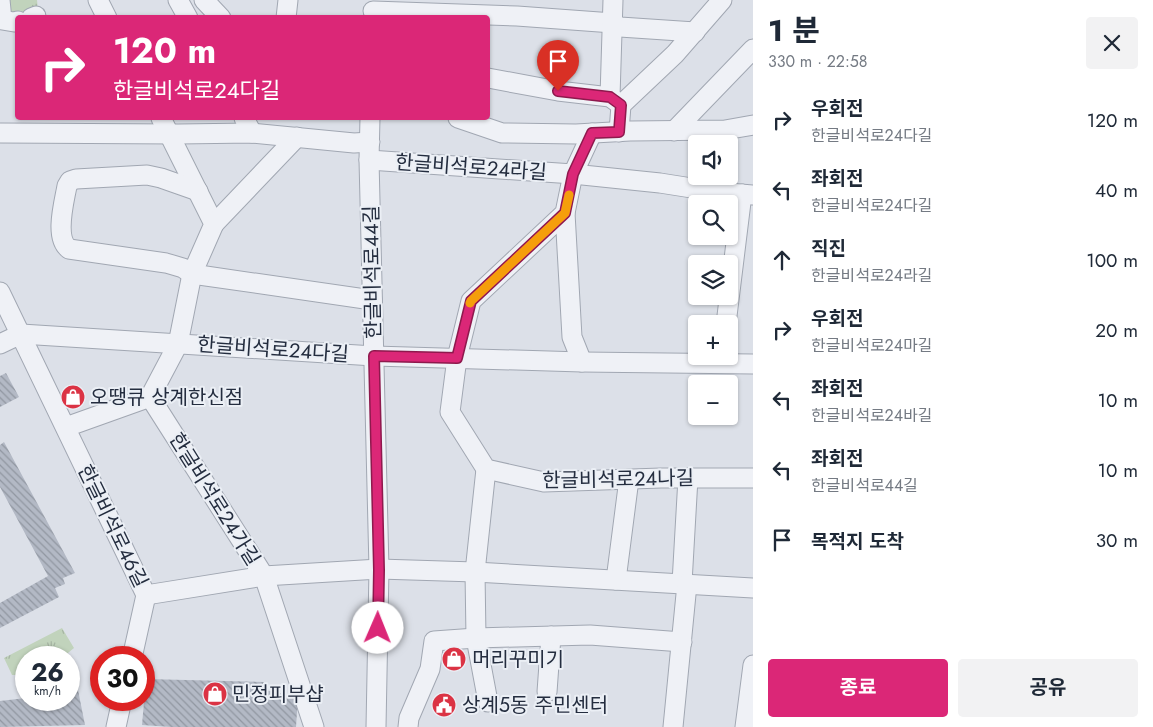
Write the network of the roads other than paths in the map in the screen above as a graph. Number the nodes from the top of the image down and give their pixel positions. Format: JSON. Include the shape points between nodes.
{"nodes":[{"id":1,"x":0,"y":0,"type":"edge"},
{"id":2,"x":98,"y":0,"type":"edge"},
{"id":3,"x":178,"y":0,"type":"edge"},
{"id":4,"x":204,"y":0,"type":"edge"},
{"id":5,"x":288,"y":0,"type":"edge"},
{"id":6,"x":613,"y":0,"type":"edge"},
{"id":7,"x":722,"y":0,"type":"edge"},
{"id":8,"x":373,"y":9,"type":"edge"},
{"id":9,"x":106,"y":15,"type":"edge"},
{"id":10,"x":186,"y":15,"type":"edge"},
{"id":11,"x":218,"y":15,"type":"edge"},
{"id":12,"x":286,"y":15,"type":"edge"},
{"id":13,"x":15,"y":22,"type":"edge"},
{"id":14,"x":613,"y":23,"type":"junction"},
{"id":15,"x":15,"y":26,"type":"edge"},
{"id":16,"x":0,"y":30,"type":"edge"},
{"id":17,"x":694,"y":32,"type":"junction"},
{"id":18,"x":753,"y":49,"type":"edge"},
{"id":19,"x":490,"y":78,"type":"edge"},
{"id":20,"x":615,"y":101,"type":"junction"},
{"id":21,"x":370,"y":120,"type":"edge"},
{"id":22,"x":464,"y":120,"type":"edge"},
{"id":23,"x":248,"y":125,"type":"edge"},
{"id":24,"x":753,"y":125,"type":"edge"},
{"id":25,"x":165,"y":126,"type":"edge"},
{"id":26,"x":674,"y":131,"type":"junction"},
{"id":27,"x":619,"y":132,"type":"junction"},
{"id":28,"x":0,"y":133,"type":"edge"},
{"id":29,"x":592,"y":133,"type":"junction"},
{"id":30,"x":297,"y":137,"type":"junction"},
{"id":31,"x":369,"y":151,"type":"junction"},
{"id":32,"x":573,"y":174,"type":"junction"},
{"id":33,"x":198,"y":191,"type":"junction"},
{"id":34,"x":748,"y":195,"type":"edge"},
{"id":35,"x":565,"y":213,"type":"junction"},
{"id":36,"x":214,"y":224,"type":"junction"},
{"id":37,"x":192,"y":274,"type":"junction"},
{"id":38,"x":0,"y":292,"type":"edge"},
{"id":39,"x":372,"y":300,"type":"junction"},
{"id":40,"x":728,"y":315,"type":"edge"},
{"id":41,"x":21,"y":334,"type":"junction"},
{"id":42,"x":0,"y":344,"type":"edge"},
{"id":43,"x":178,"y":344,"type":"junction"},
{"id":44,"x":374,"y":356,"type":"junction"},
{"id":45,"x":457,"y":358,"type":"junction"},
{"id":46,"x":688,"y":360,"type":"edge"},
{"id":47,"x":582,"y":362,"type":"junction"},
{"id":48,"x":738,"y":362,"type":"edge"},
{"id":49,"x":753,"y":364,"type":"edge"},
{"id":50,"x":150,"y":397,"type":"junction"},
{"id":51,"x":66,"y":427,"type":"junction"},
{"id":52,"x":486,"y":469,"type":"junction"},
{"id":53,"x":688,"y":478,"type":"junction"},
{"id":54,"x":753,"y":478,"type":"edge"},
{"id":55,"x":628,"y":479,"type":"junction"},
{"id":56,"x":379,"y":570,"type":"junction"},
{"id":57,"x":475,"y":572,"type":"junction"},
{"id":58,"x":264,"y":576,"type":"junction"},
{"id":59,"x":616,"y":580,"type":"junction"},
{"id":60,"x":684,"y":584,"type":"junction"},
{"id":61,"x":753,"y":588,"type":"edge"},
{"id":62,"x":146,"y":595,"type":"junction"},
{"id":63,"x":551,"y":636,"type":"junction"},
{"id":64,"x":476,"y":638,"type":"junction"},
{"id":65,"x":682,"y":642,"type":"junction"},
{"id":66,"x":135,"y":646,"type":"edge"},
{"id":67,"x":753,"y":665,"type":"edge"},
{"id":68,"x":547,"y":692,"type":"dead end"},
{"id":69,"x":488,"y":702,"type":"dead end"},
{"id":70,"x":120,"y":711,"type":"edge"},
{"id":71,"x":116,"y":727,"type":"edge"},
{"id":72,"x":314,"y":727,"type":"edge"},
{"id":73,"x":376,"y":727,"type":"edge"},
{"id":74,"x":408,"y":727,"type":"edge"},
{"id":75,"x":673,"y":727,"type":"edge"},
{"id":76,"x":745,"y":727,"type":"edge"}],
"edges":[{"from":1,"to":13,"type":"street","via":[[2,20]]},
{"from":2,"to":9,"type":"street"},
{"from":3,"to":10,"type":"street"},
{"from":4,"to":11,"type":"street"},
{"from":5,"to":12,"type":"street"},
{"from":6,"to":14,"type":"street"},
{"from":7,"to":17,"type":"street"},
{"from":8,"to":14,"type":"street"},
{"from":14,"to":17,"type":"street","via":[[620,27]]},
{"from":14,"to":20,"type":"street"},
{"from":15,"to":16,"type":"street"},
{"from":17,"to":20,"type":"street","via":[[675,54]]},
{"from":18,"to":26,"type":"street"},
{"from":19,"to":20,"type":"street"},
{"from":20,"to":27,"type":"street"},
{"from":21,"to":31,"type":"street","name":"한글비석로44길"},
{"from":22,"to":29,"type":"street","via":[[502,133]]},
{"from":23,"to":25,"type":"street","name":"한글비석로24라길"},
{"from":23,"to":30,"type":"street","name":"한글비석로24라길"},
{"from":24,"to":26,"type":"street","via":[[725,130]]},
{"from":25,"to":28,"type":"street","name":"한글비석로24라길"},
{"from":25,"to":33,"type":"street"},
{"from":26,"to":27,"type":"street"},
{"from":27,"to":29,"type":"street"},
{"from":29,"to":32,"type":"street","name":"한글비석로24라길"},
{"from":30,"to":31,"type":"street","name":"한글비석로24라길","via":[[354,143]]},
{"from":30,"to":36,"type":"street","name":"한글비석로24다길"},
{"from":31,"to":32,"type":"street","name":"한글비석로24라길"},
{"from":31,"to":39,"type":"street","name":"한글비석로44길"},
{"from":32,"to":34,"type":"street","name":"한글비석로24라길"},
{"from":32,"to":35,"type":"street"},
{"from":33,"to":36,"type":"street"},
{"from":33,"to":37,"type":"street","via":[[147,175],[76,179],[67,186],[61,232],[62,242],[69,248],[166,263]]},
{"from":34,"to":40,"type":"street"},
{"from":35,"to":45,"type":"street","via":[[471,301]]},
{"from":35,"to":47,"type":"street","via":[[572,336]]},
{"from":36,"to":37,"type":"street","name":"한글비석로24다길"},
{"from":37,"to":39,"type":"street"},
{"from":37,"to":43,"type":"street","name":"한글비석로24다길"},
{"from":38,"to":41,"type":"street","name":"한글비석로46길"},
{"from":39,"to":44,"type":"street","name":"한글비석로44길"},
{"from":41,"to":42,"type":"street"},
{"from":41,"to":43,"type":"street","name":"한글비석로24다길"},
{"from":41,"to":51,"type":"street","name":"한글비석로46길"},
{"from":43,"to":44,"type":"street","name":"한글비석로24다길"},
{"from":43,"to":50,"type":"street"},
{"from":44,"to":45,"type":"street","name":"한글비석로24다길"},
{"from":44,"to":56,"type":"street","name":"한글비석로44길"},
{"from":45,"to":47,"type":"street","name":"한글비석로24다길"},
{"from":45,"to":52,"type":"street","via":[[450,412]]},
{"from":46,"to":47,"type":"street","name":"한글비석로24다길"},
{"from":48,"to":49,"type":"street","name":"한글비석로24다길"},
{"from":50,"to":51,"type":"street"},
{"from":50,"to":58,"type":"street","name":"한글비석로24가길"},
{"from":51,"to":62,"type":"street","name":"한글비석로46길"},
{"from":52,"to":55,"type":"street","name":"한글비석로24나길","via":[[544,482]]},
{"from":52,"to":57,"type":"street"},
{"from":53,"to":54,"type":"street","name":"한글비석로24나길"},
{"from":53,"to":55,"type":"street","name":"한글비석로24나길"},
{"from":53,"to":60,"type":"street"},
{"from":55,"to":59,"type":"street"},
{"from":56,"to":57,"type":"street","name":"한글비석로24가길"},
{"from":56,"to":58,"type":"street","name":"한글비석로24가길"},
{"from":56,"to":73,"type":"street","name":"한글비석로44길"},
{"from":57,"to":59,"type":"street","name":"한글비석로24가길"},
{"from":57,"to":64,"type":"street"},
{"from":58,"to":62,"type":"street","name":"한글비석로24가길"},
{"from":58,"to":72,"type":"street"},
{"from":59,"to":60,"type":"street","name":"한글비석로24가길"},
{"from":60,"to":61,"type":"street","name":"한글비석로24가길"},
{"from":60,"to":65,"type":"street"},
{"from":62,"to":66,"type":"street","name":"한글비석로46길"},
{"from":63,"to":64,"type":"street"},
{"from":63,"to":65,"type":"street","via":[[590,635]]},
{"from":63,"to":68,"type":"street"},
{"from":64,"to":69,"type":"street"},
{"from":64,"to":74,"type":"street","via":[[434,641],[430,669]]},
{"from":65,"to":75,"type":"street"},
{"from":67,"to":76,"type":"street"},
{"from":70,"to":71,"type":"street"}]}
